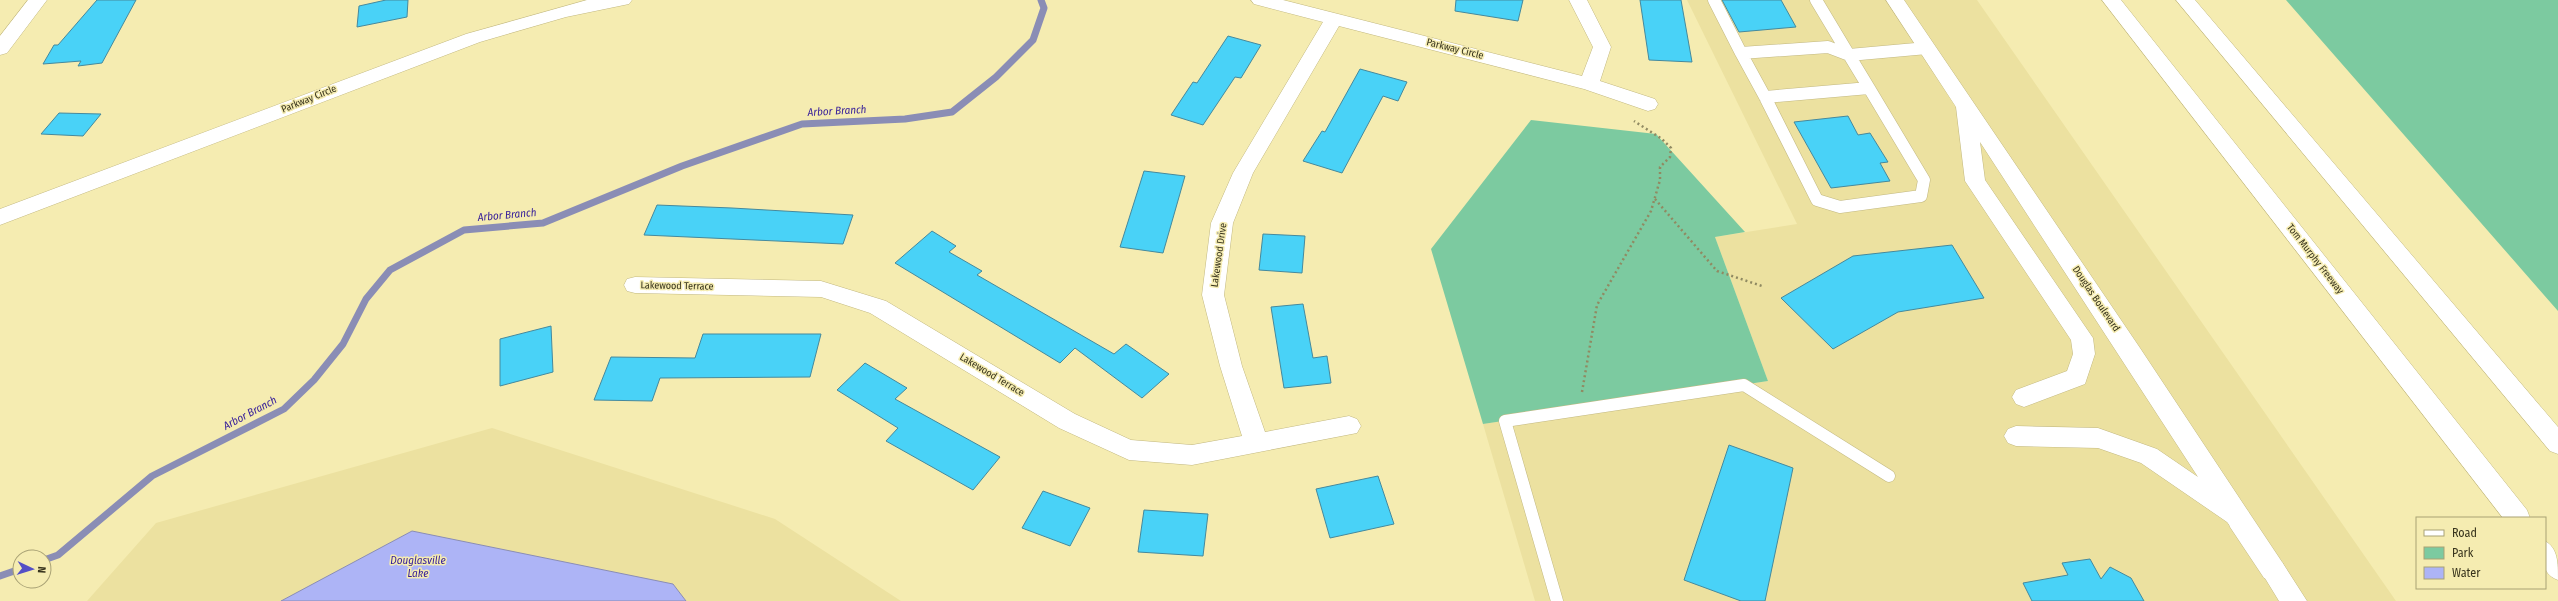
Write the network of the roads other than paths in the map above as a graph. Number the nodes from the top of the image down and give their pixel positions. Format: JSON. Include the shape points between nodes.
{"nodes":[{"id":1,"x":38,"y":0,"type":"edge"},
{"id":2,"x":623,"y":0,"type":"edge"},
{"id":3,"x":1260,"y":0,"type":"edge"},
{"id":4,"x":1578,"y":0,"type":"edge"},
{"id":5,"x":1714,"y":0,"type":"edge"},
{"id":6,"x":1816,"y":0,"type":"edge"},
{"id":7,"x":1894,"y":0,"type":"edge"},
{"id":8,"x":2111,"y":0,"type":"edge"},
{"id":9,"x":2185,"y":0,"type":"edge"},
{"id":10,"x":1334,"y":19,"type":"junction"},
{"id":11,"x":1927,"y":48,"type":"junction"},
{"id":12,"x":0,"y":49,"type":"edge"},
{"id":13,"x":1741,"y":53,"type":"junction"},
{"id":14,"x":1849,"y":55,"type":"junction"},
{"id":15,"x":1589,"y":84,"type":"junction"},
{"id":16,"x":1869,"y":88,"type":"junction"},
{"id":17,"x":1764,"y":97,"type":"junction"},
{"id":18,"x":1648,"y":104,"type":"dead end"},
{"id":19,"x":1965,"y":104,"type":"junction"},
{"id":20,"x":0,"y":217,"type":"edge"},
{"id":21,"x":635,"y":285,"type":"dead end"},
{"id":22,"x":2024,"y":397,"type":"dead end"},
{"id":23,"x":1349,"y":426,"type":"dead end"},
{"id":24,"x":2016,"y":436,"type":"dead end"},
{"id":25,"x":1256,"y":441,"type":"junction"},
{"id":26,"x":2558,"y":444,"type":"edge"},
{"id":27,"x":1890,"y":476,"type":"dead end"},
{"id":28,"x":2517,"y":517,"type":"edge"},
{"id":29,"x":2239,"y":519,"type":"junction"},
{"id":30,"x":2546,"y":553,"type":"edge"},
{"id":31,"x":2558,"y":569,"type":"edge"},
{"id":32,"x":1557,"y":601,"type":"edge"},
{"id":33,"x":2294,"y":601,"type":"edge"}],
"edges":[{"from":1,"to":12,"type":"main road"},
{"from":2,"to":20,"type":"main road","name":"Parkway Circle","via":[[603,2],[473,38]]},
{"from":3,"to":10,"type":"main road","name":"Parkway Circle"},
{"from":4,"to":15,"type":"main road","via":[[1602,47]]},
{"from":5,"to":13,"type":"lane"},
{"from":6,"to":14,"type":"lane"},
{"from":7,"to":11,"type":"main road","name":"Douglas Boulevard"},
{"from":8,"to":28,"type":"main road","name":"Tom Murphy Freeway"},
{"from":9,"to":26,"type":"main road"},
{"from":10,"to":15,"type":"main road","name":"Parkway Circle"},
{"from":10,"to":25,"type":"main road","name":"Lakewood Drive","via":[[1244,173],[1222,223],[1213,295],[1231,366]]},
{"from":11,"to":14,"type":"lane"},
{"from":11,"to":19,"type":"main road","name":"Douglas Boulevard"},
{"from":13,"to":14,"type":"lane","via":[[1828,47]]},
{"from":13,"to":17,"type":"lane"},
{"from":14,"to":16,"type":"lane"},
{"from":15,"to":18,"type":"main road","name":"Parkway Circle"},
{"from":16,"to":17,"type":"lane"},
{"from":16,"to":17,"type":"lane","via":[[1924,180],[1921,196],[1840,208],[1817,200]]},
{"from":19,"to":22,"type":"main road","via":[[1975,181],[2082,338],[2084,354],[2077,377]]},
{"from":19,"to":29,"type":"main road","name":"Douglas Boulevard"},
{"from":21,"to":25,"type":"main road","name":"Lakewood Terrace","via":[[821,290],[878,307],[1067,421],[1129,450],[1192,454]]},
{"from":23,"to":25,"type":"main road","name":"Lakewood Terrace"},
{"from":24,"to":29,"type":"main road","via":[[2098,438],[2142,454]]},
{"from":27,"to":32,"type":"lane","via":[[1744,385],[1504,421]]},
{"from":29,"to":33,"type":"main road","name":"Douglas Boulevard"},
{"from":30,"to":31,"type":"main road"}]}
